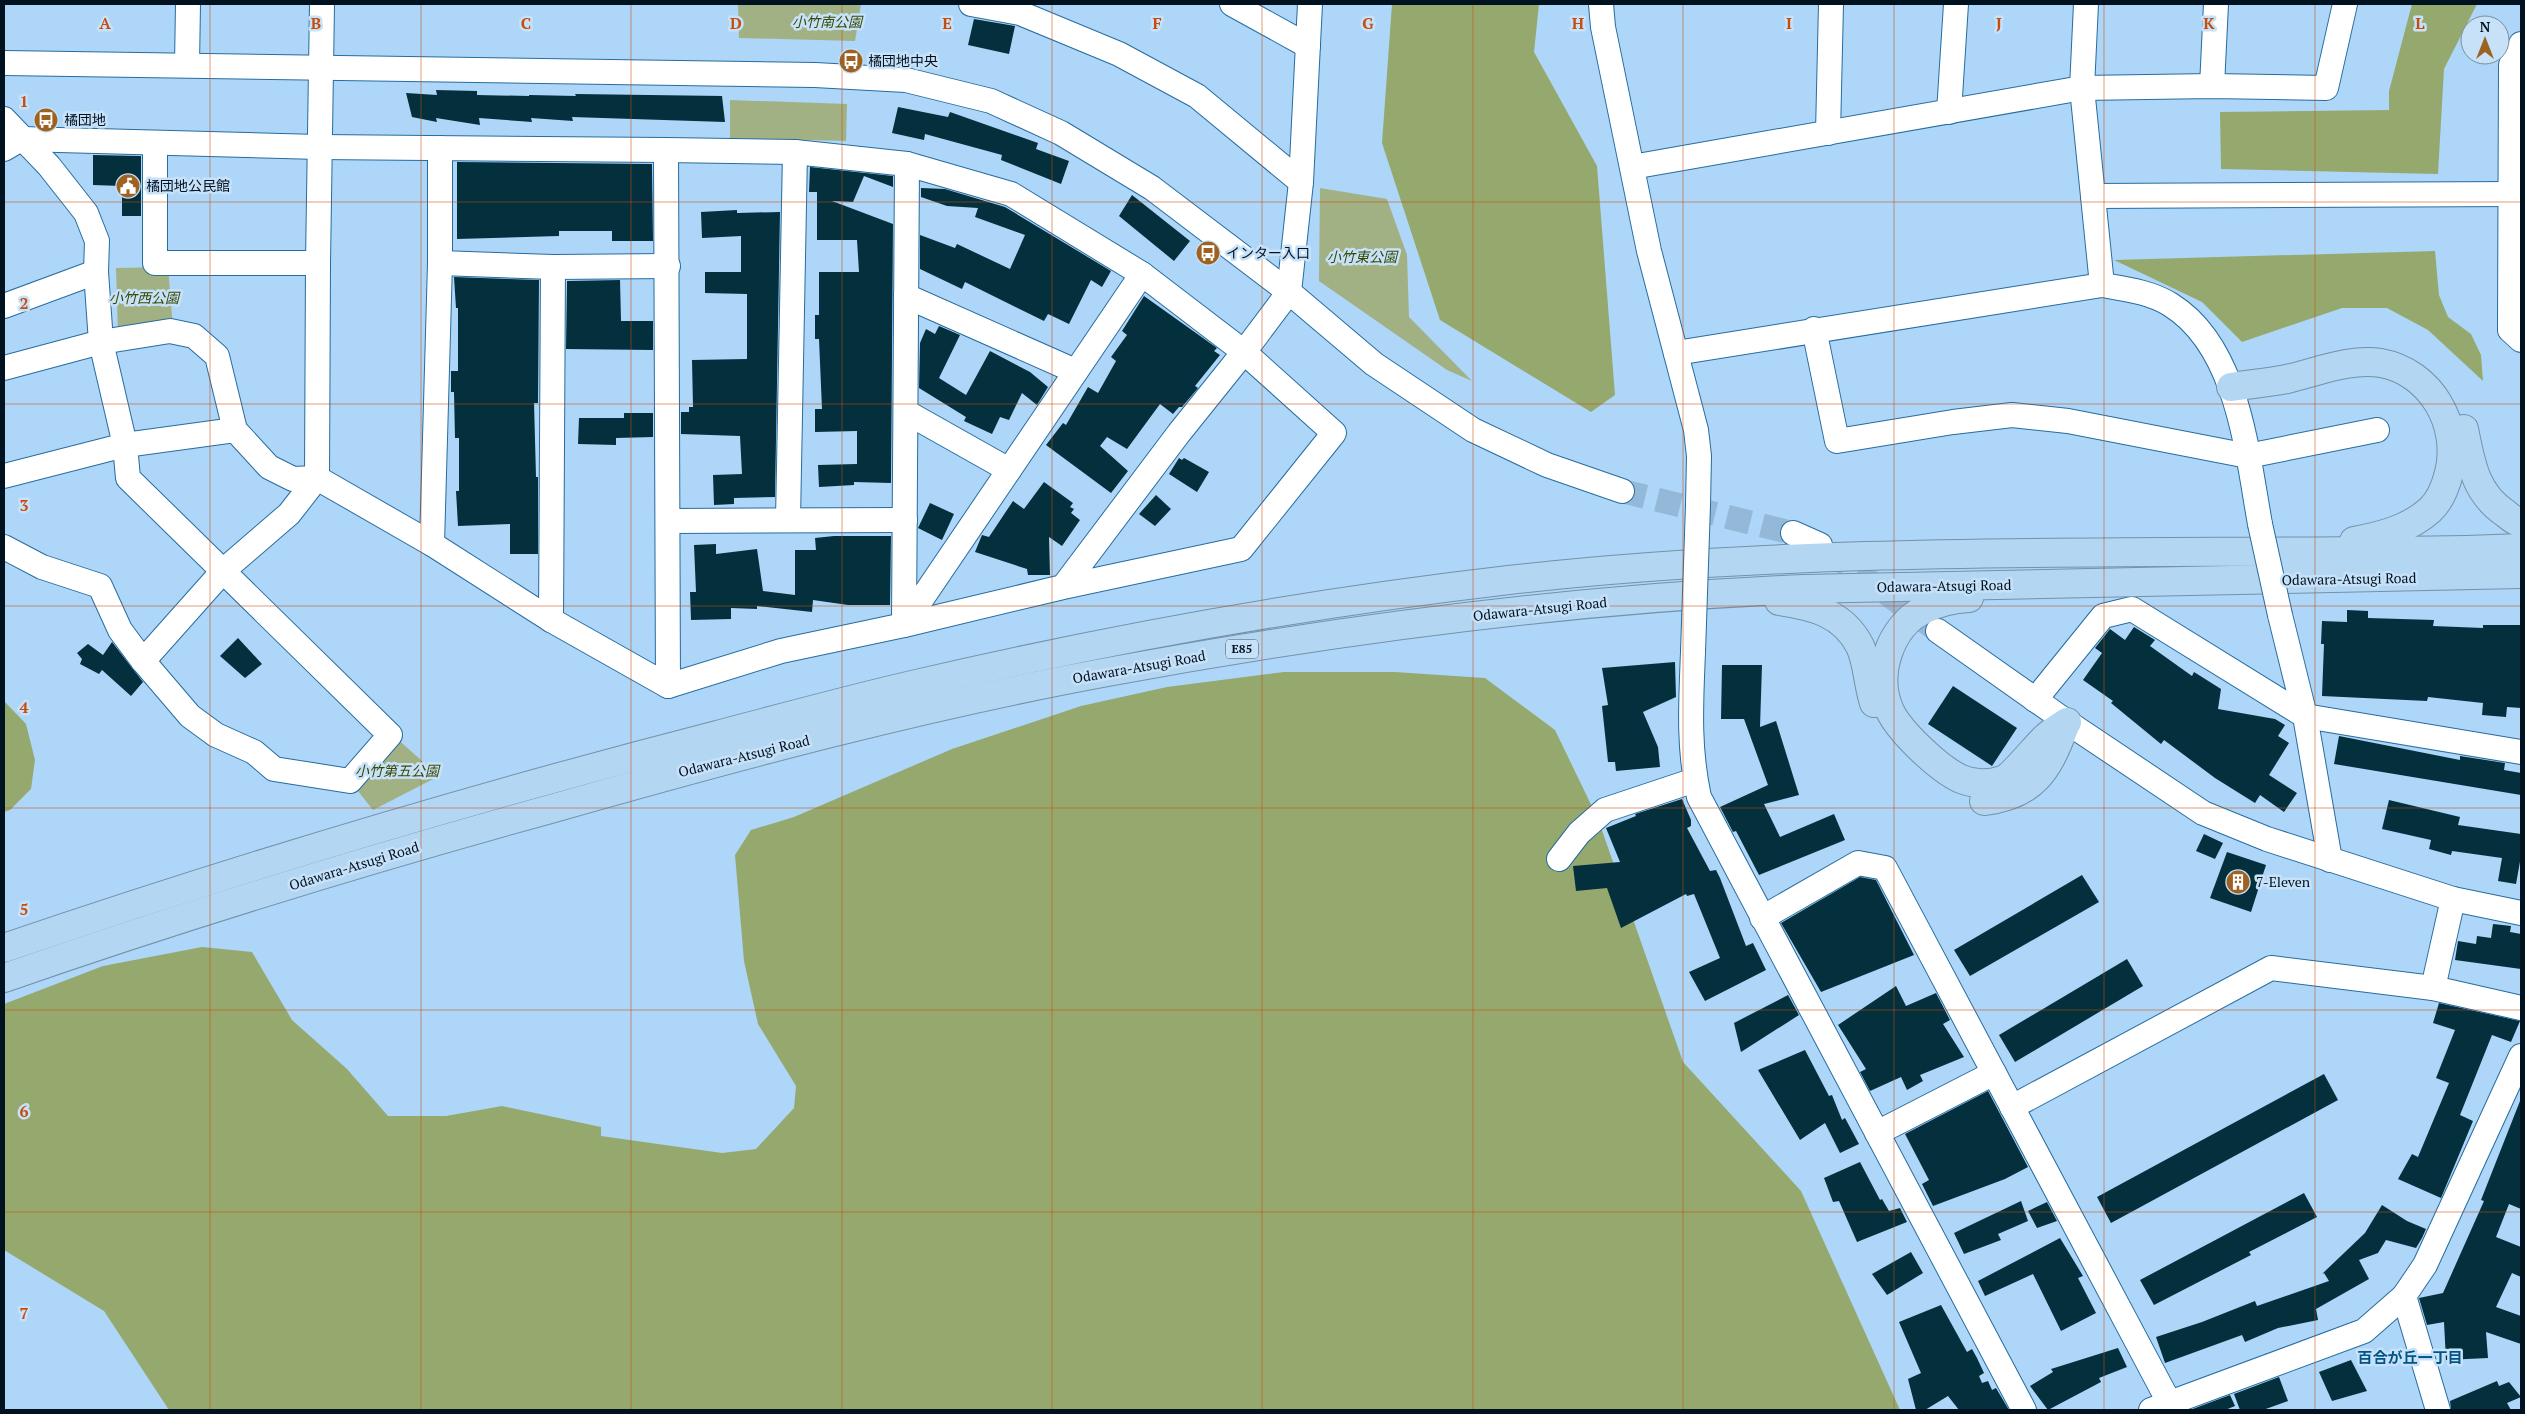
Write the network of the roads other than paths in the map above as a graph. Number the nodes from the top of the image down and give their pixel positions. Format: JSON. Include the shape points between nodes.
{"nodes":[{"id":1,"x":188,"y":4,"type":"edge"},
{"id":2,"x":322,"y":4,"type":"edge"},
{"id":3,"x":971,"y":4,"type":"edge"},
{"id":4,"x":1232,"y":4,"type":"edge"},
{"id":5,"x":1310,"y":4,"type":"edge"},
{"id":6,"x":1601,"y":4,"type":"edge"},
{"id":7,"x":1831,"y":4,"type":"edge"},
{"id":8,"x":1956,"y":4,"type":"edge"},
{"id":9,"x":2086,"y":4,"type":"edge"},
{"id":10,"x":2216,"y":4,"type":"edge"},
{"id":11,"x":2346,"y":4,"type":"edge"},
{"id":12,"x":2521,"y":44,"type":"edge"},
{"id":13,"x":1308,"y":46,"type":"junction"},
{"id":14,"x":4,"y":63,"type":"edge"},
{"id":15,"x":188,"y":65,"type":"junction"},
{"id":16,"x":323,"y":66,"type":"junction"},
{"id":17,"x":2212,"y":86,"type":"junction"},
{"id":18,"x":2082,"y":88,"type":"junction"},
{"id":19,"x":1949,"y":112,"type":"junction"},
{"id":20,"x":4,"y":119,"type":"edge"},
{"id":21,"x":1828,"y":133,"type":"junction"},
{"id":22,"x":12,"y":144,"type":"edge"},
{"id":23,"x":155,"y":144,"type":"junction"},
{"id":24,"x":319,"y":147,"type":"junction"},
{"id":25,"x":440,"y":148,"type":"junction"},
{"id":26,"x":666,"y":150,"type":"junction"},
{"id":27,"x":795,"y":152,"type":"junction"},
{"id":28,"x":907,"y":164,"type":"junction"},
{"id":29,"x":1632,"y":167,"type":"junction"},
{"id":30,"x":1301,"y":182,"type":"junction"},
{"id":31,"x":2515,"y":194,"type":"edge"},
{"id":32,"x":2093,"y":196,"type":"junction"},
{"id":33,"x":440,"y":263,"type":"junction"},
{"id":34,"x":318,"y":264,"type":"junction"},
{"id":35,"x":668,"y":266,"type":"junction"},
{"id":36,"x":553,"y":267,"type":"junction"},
{"id":37,"x":96,"y":272,"type":"junction"},
{"id":38,"x":1142,"y":274,"type":"junction"},
{"id":39,"x":2102,"y":285,"type":"junction"},
{"id":40,"x":1289,"y":292,"type":"junction"},
{"id":41,"x":906,"y":296,"type":"junction"},
{"id":42,"x":4,"y":306,"type":"edge"},
{"id":43,"x":1814,"y":329,"type":"junction"},
{"id":44,"x":2521,"y":340,"type":"edge"},
{"id":45,"x":101,"y":342,"type":"junction"},
{"id":46,"x":1244,"y":352,"type":"junction"},
{"id":47,"x":1676,"y":353,"type":"junction"},
{"id":48,"x":4,"y":368,"type":"edge"},
{"id":49,"x":1074,"y":371,"type":"junction"},
{"id":50,"x":2231,"y":387,"type":"junction"},
{"id":51,"x":906,"y":412,"type":"junction"},
{"id":52,"x":235,"y":430,"type":"junction"},
{"id":53,"x":2377,"y":430,"type":"dead end"},
{"id":54,"x":126,"y":445,"type":"junction"},
{"id":55,"x":2248,"y":456,"type":"junction"},
{"id":56,"x":1009,"y":470,"type":"junction"},
{"id":57,"x":4,"y":476,"type":"edge"},
{"id":58,"x":318,"y":478,"type":"junction"},
{"id":59,"x":1622,"y":491,"type":"tunnel mouth"},
{"id":60,"x":788,"y":520,"type":"junction"},
{"id":61,"x":905,"y":520,"type":"junction"},
{"id":62,"x":670,"y":521,"type":"junction"},
{"id":63,"x":2521,"y":523,"type":"edge"},
{"id":64,"x":1793,"y":533,"type":"tunnel mouth"},
{"id":65,"x":432,"y":544,"type":"junction"},
{"id":66,"x":1820,"y":545,"type":"tunnel mouth"},
{"id":67,"x":4,"y":547,"type":"edge"},
{"id":68,"x":2521,"y":548,"type":"edge"},
{"id":69,"x":2294,"y":553,"type":"junction"},
{"id":70,"x":224,"y":570,"type":"junction"},
{"id":71,"x":2521,"y":574,"type":"edge"},
{"id":72,"x":2170,"y":581,"type":"junction"},
{"id":73,"x":1063,"y":587,"type":"junction"},
{"id":74,"x":1718,"y":592,"type":"junction"},
{"id":75,"x":551,"y":620,"type":"junction"},
{"id":76,"x":904,"y":625,"type":"junction"},
{"id":77,"x":1938,"y":631,"type":"tunnel mouth"},
{"id":78,"x":143,"y":661,"type":"junction"},
{"id":79,"x":668,"y":686,"type":"junction"},
{"id":80,"x":2035,"y":700,"type":"junction"},
{"id":81,"x":2305,"y":716,"type":"junction"},
{"id":82,"x":2066,"y":722,"type":"junction"},
{"id":83,"x":2521,"y":752,"type":"edge"},
{"id":84,"x":1695,"y":780,"type":"junction"},
{"id":85,"x":1559,"y":859,"type":"dead end"},
{"id":86,"x":2330,"y":860,"type":"junction"},
{"id":87,"x":2453,"y":900,"type":"junction"},
{"id":88,"x":2521,"y":913,"type":"edge"},
{"id":89,"x":1762,"y":918,"type":"junction"},
{"id":90,"x":4,"y":948,"type":"edge"},
{"id":91,"x":4,"y":978,"type":"edge"},
{"id":92,"x":2433,"y":988,"type":"junction"},
{"id":93,"x":2521,"y":1008,"type":"edge"},
{"id":94,"x":2521,"y":1056,"type":"edge"},
{"id":95,"x":1994,"y":1073,"type":"junction"},
{"id":96,"x":2012,"y":1107,"type":"junction"},
{"id":97,"x":1877,"y":1133,"type":"junction"},
{"id":98,"x":2404,"y":1296,"type":"junction"},
{"id":99,"x":2160,"y":1407,"type":"edge"},
{"id":100,"x":2024,"y":1410,"type":"edge"},
{"id":101,"x":2438,"y":1410,"type":"edge"}],
"edges":[{"from":1,"to":15,"type":"street"},
{"from":2,"to":16,"type":"street"},
{"from":3,"to":30,"type":"street","via":[[1020,13],[1119,54],[1197,96]]},
{"from":4,"to":13,"type":"street"},
{"from":5,"to":13,"type":"street"},
{"from":6,"to":29,"type":"street"},
{"from":7,"to":21,"type":"street"},
{"from":8,"to":19,"type":"street"},
{"from":9,"to":18,"type":"street"},
{"from":10,"to":17,"type":"street"},
{"from":11,"to":17,"type":"street","via":[[2326,88]]},
{"from":12,"to":31,"type":"street","via":[[2511,65]]},
{"from":13,"to":30,"type":"street"},
{"from":14,"to":15,"type":"street"},
{"from":15,"to":16,"type":"street"},
{"from":16,"to":24,"type":"street"},
{"from":16,"to":40,"type":"street","via":[[815,75],[906,80],[991,101],[1062,133],[1152,188]]},
{"from":17,"to":18,"type":"street"},
{"from":18,"to":19,"type":"street"},
{"from":18,"to":32,"type":"street"},
{"from":19,"to":21,"type":"street"},
{"from":20,"to":22,"type":"street"},
{"from":21,"to":29,"type":"street"},
{"from":22,"to":23,"type":"street"},
{"from":22,"to":37,"type":"street","via":[[49,166],[86,213],[97,241]]},
{"from":23,"to":24,"type":"street"},
{"from":23,"to":34,"type":"street","via":[[155,263]]},
{"from":24,"to":25,"type":"street"},
{"from":24,"to":34,"type":"street"},
{"from":25,"to":26,"type":"street"},
{"from":25,"to":33,"type":"street"},
{"from":26,"to":27,"type":"street"},
{"from":26,"to":35,"type":"street"},
{"from":27,"to":28,"type":"street"},
{"from":27,"to":60,"type":"street"},
{"from":28,"to":38,"type":"street","via":[[1010,194]]},
{"from":28,"to":41,"type":"street"},
{"from":29,"to":47,"type":"street","via":[[1649,251]]},
{"from":30,"to":40,"type":"street"},
{"from":31,"to":32,"type":"street"},
{"from":31,"to":44,"type":"street","via":[[2510,330]]},
{"from":32,"to":39,"type":"street"},
{"from":33,"to":36,"type":"street"},
{"from":33,"to":65,"type":"street"},
{"from":34,"to":58,"type":"street"},
{"from":35,"to":36,"type":"street"},
{"from":35,"to":62,"type":"street"},
{"from":36,"to":75,"type":"street"},
{"from":37,"to":42,"type":"street"},
{"from":37,"to":45,"type":"street"},
{"from":38,"to":46,"type":"street"},
{"from":38,"to":49,"type":"street"},
{"from":39,"to":43,"type":"street"},
{"from":39,"to":50,"type":"street","via":[[2140,292],[2170,304],[2194,323],[2211,345]]},
{"from":40,"to":46,"type":"street"},
{"from":40,"to":59,"type":"street","via":[[1374,364],[1473,430],[1547,465]]},
{"from":41,"to":49,"type":"street"},
{"from":41,"to":51,"type":"street"},
{"from":43,"to":47,"type":"street"},
{"from":43,"to":55,"type":"street","via":[[1837,441],[2012,415],[2068,421]]},
{"from":45,"to":48,"type":"street"},
{"from":45,"to":52,"type":"street","via":[[170,332],[194,336],[217,356]]},
{"from":45,"to":54,"type":"street"},
{"from":46,"to":73,"type":"street"},
{"from":46,"to":73,"type":"street","via":[[1334,434],[1242,549]]},
{"from":47,"to":84,"type":"street","bridge":true,"via":[[1696,430],[1699,456],[1690,719]]},
{"from":49,"to":56,"type":"street"},
{"from":50,"to":55,"type":"street"},
{"from":50,"to":63,"type":"highway","via":[[2298,361],[2340,350],[2368,347],[2395,352],[2421,362],[2442,380],[2458,405],[2470,464],[2479,487],[2493,505]]},
{"from":50,"to":69,"type":"highway","via":[[2285,379],[2353,363],[2380,363],[2408,372],[2429,389],[2442,408],[2450,433],[2452,459],[2446,486],[2431,509],[2408,525],[2381,536]]},
{"from":51,"to":56,"type":"street"},
{"from":51,"to":61,"type":"street"},
{"from":52,"to":54,"type":"street"},
{"from":52,"to":58,"type":"street","via":[[269,467],[293,479]]},
{"from":53,"to":55,"type":"street"},
{"from":54,"to":57,"type":"street"},
{"from":54,"to":70,"type":"street","via":[[128,478]]},
{"from":55,"to":81,"type":"street","bridge":true,"via":[[2260,524]]},
{"from":56,"to":76,"type":"street"},
{"from":58,"to":65,"type":"street"},
{"from":58,"to":70,"type":"street","via":[[289,514]]},
{"from":60,"to":61,"type":"street"},
{"from":60,"to":62,"type":"street"},
{"from":61,"to":76,"type":"street"},
{"from":62,"to":79,"type":"street"},
{"from":64,"to":66,"type":"street"},
{"from":65,"to":75,"type":"street"},
{"from":67,"to":78,"type":"street","via":[[42,567],[100,586],[120,630]]},
{"from":68,"to":69,"type":"highway","name":"Odawara-Atsugi Road","number":"E85"},
{"from":69,"to":90,"type":"highway","name":"Odawara-Atsugi Road","number":"E85","via":[[1826,558],[1510,580],[1300,609],[1106,643],[911,685],[671,747],[430,812]]},
{"from":70,"to":78,"type":"street"},
{"from":70,"to":78,"type":"street","via":[[390,735],[350,781],[274,769],[254,752],[216,735],[190,716]]},
{"from":71,"to":72,"type":"highway","name":"Odawara-Atsugi Road","number":"E85"},
{"from":72,"to":74,"type":"highway","name":"Odawara-Atsugi Road","number":"E85"},
{"from":72,"to":82,"type":"highway","via":[[2045,589],[1949,600],[1923,609],[1903,625],[1890,647],[1884,670],[1885,693],[1891,711],[1904,730],[1943,768],[1962,779],[1985,784],[2004,780],[2045,737]]},
{"from":73,"to":76,"type":"street"},
{"from":74,"to":82,"type":"highway","via":[[1809,605],[1830,613],[1847,627],[1860,647],[1869,689],[1884,732],[1940,787],[1959,798],[2005,798],[2027,788],[2041,774],[2055,751]]},
{"from":74,"to":91,"type":"highway","name":"Odawara-Atsugi Road","number":"E85","via":[[1511,611],[1306,638],[1110,671],[919,713],[677,773],[432,842]]},
{"from":75,"to":79,"type":"street"},
{"from":76,"to":79,"type":"street","via":[[781,651]]},
{"from":77,"to":80,"type":"street"},
{"from":80,"to":81,"type":"street","via":[[2103,616],[2132,609]]},
{"from":80,"to":82,"type":"street"},
{"from":81,"to":83,"type":"street"},
{"from":81,"to":86,"type":"street"},
{"from":82,"to":86,"type":"street","via":[[2203,813]]},
{"from":84,"to":85,"type":"street","via":[[1606,810],[1579,833]]},
{"from":84,"to":89,"type":"street","via":[[1699,797]]},
{"from":86,"to":87,"type":"street"},
{"from":87,"to":88,"type":"street"},
{"from":87,"to":92,"type":"street"},
{"from":89,"to":95,"type":"street","via":[[1858,863],[1885,868]]},
{"from":89,"to":97,"type":"street"},
{"from":92,"to":93,"type":"street"},
{"from":92,"to":96,"type":"street","via":[[2271,968]]},
{"from":94,"to":98,"type":"street","via":[[2425,1265]]},
{"from":95,"to":96,"type":"street"},
{"from":95,"to":97,"type":"street"},
{"from":96,"to":99,"type":"street"},
{"from":97,"to":100,"type":"street"},
{"from":98,"to":99,"type":"street","via":[[2364,1331]]},
{"from":98,"to":101,"type":"street"}]}
